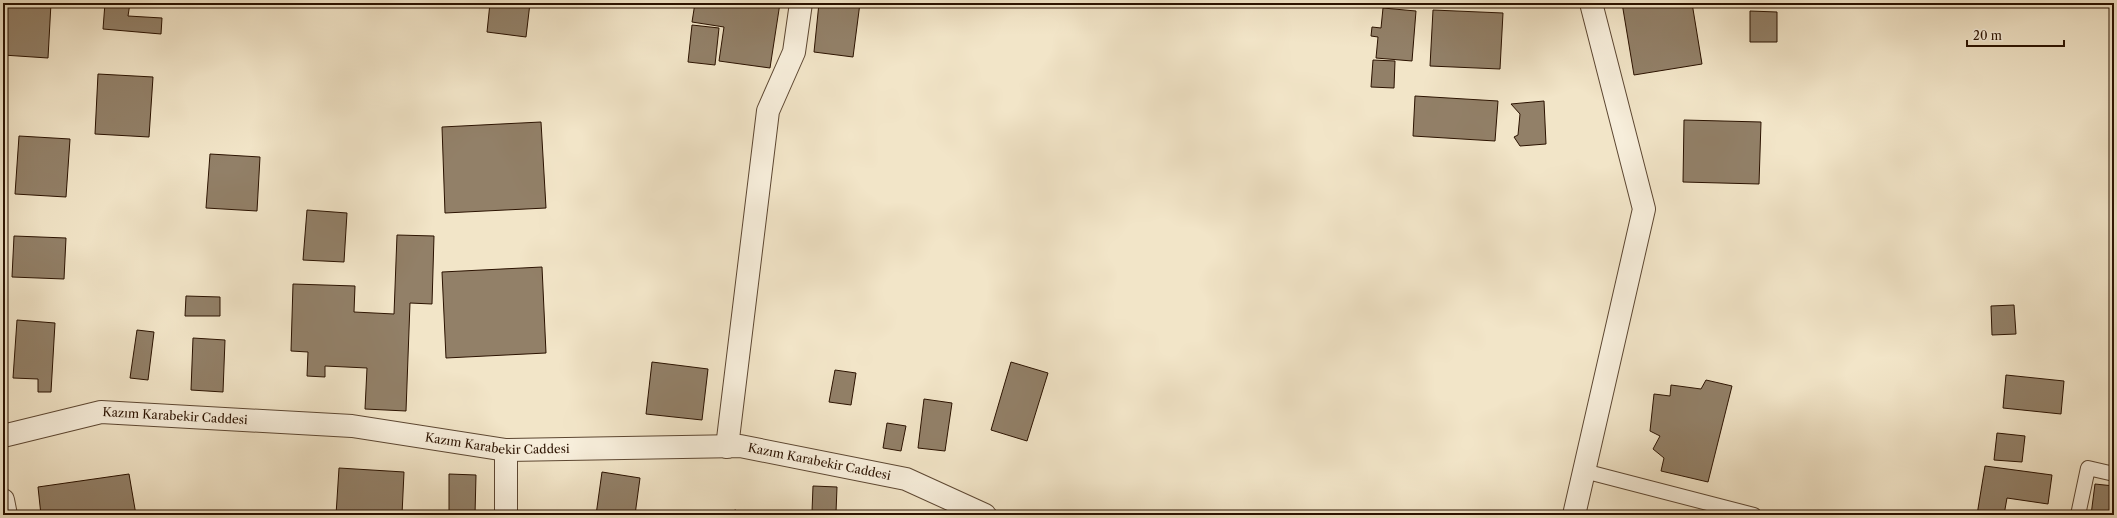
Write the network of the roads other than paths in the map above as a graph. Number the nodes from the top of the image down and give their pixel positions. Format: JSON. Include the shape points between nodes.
{"nodes":[{"id":1,"x":801,"y":3,"type":"edge"},
{"id":2,"x":1591,"y":3,"type":"edge"},
{"id":3,"x":3,"y":436,"type":"edge"},
{"id":4,"x":727,"y":447,"type":"junction"},
{"id":5,"x":506,"y":450,"type":"junction"},
{"id":6,"x":1584,"y":471,"type":"junction"},
{"id":7,"x":2114,"y":474,"type":"edge"},
{"id":8,"x":3,"y":500,"type":"edge"},
{"id":9,"x":6,"y":515,"type":"edge"},
{"id":10,"x":506,"y":515,"type":"edge"},
{"id":11,"x":985,"y":515,"type":"edge"},
{"id":12,"x":1574,"y":515,"type":"edge"},
{"id":13,"x":1754,"y":515,"type":"edge"},
{"id":14,"x":2078,"y":515,"type":"edge"}],
"edges":[{"from":1,"to":4,"type":"street","via":[[794,52],[768,112]]},
{"from":2,"to":6,"type":"street","via":[[1644,209]]},
{"from":3,"to":5,"type":"street","name":"Kazım Karabekir Caddesi","via":[[101,412],[352,426]]},
{"from":4,"to":5,"type":"street","name":"Kazım Karabekir Caddesi"},
{"from":4,"to":11,"type":"street","name":"Kazım Karabekir Caddesi","via":[[740,446],[906,479]]},
{"from":5,"to":10,"type":"street"},
{"from":6,"to":12,"type":"street"},
{"from":6,"to":13,"type":"lane"},
{"from":7,"to":14,"type":"lane","via":[[2088,468]]},
{"from":8,"to":9,"type":"street"}]}
